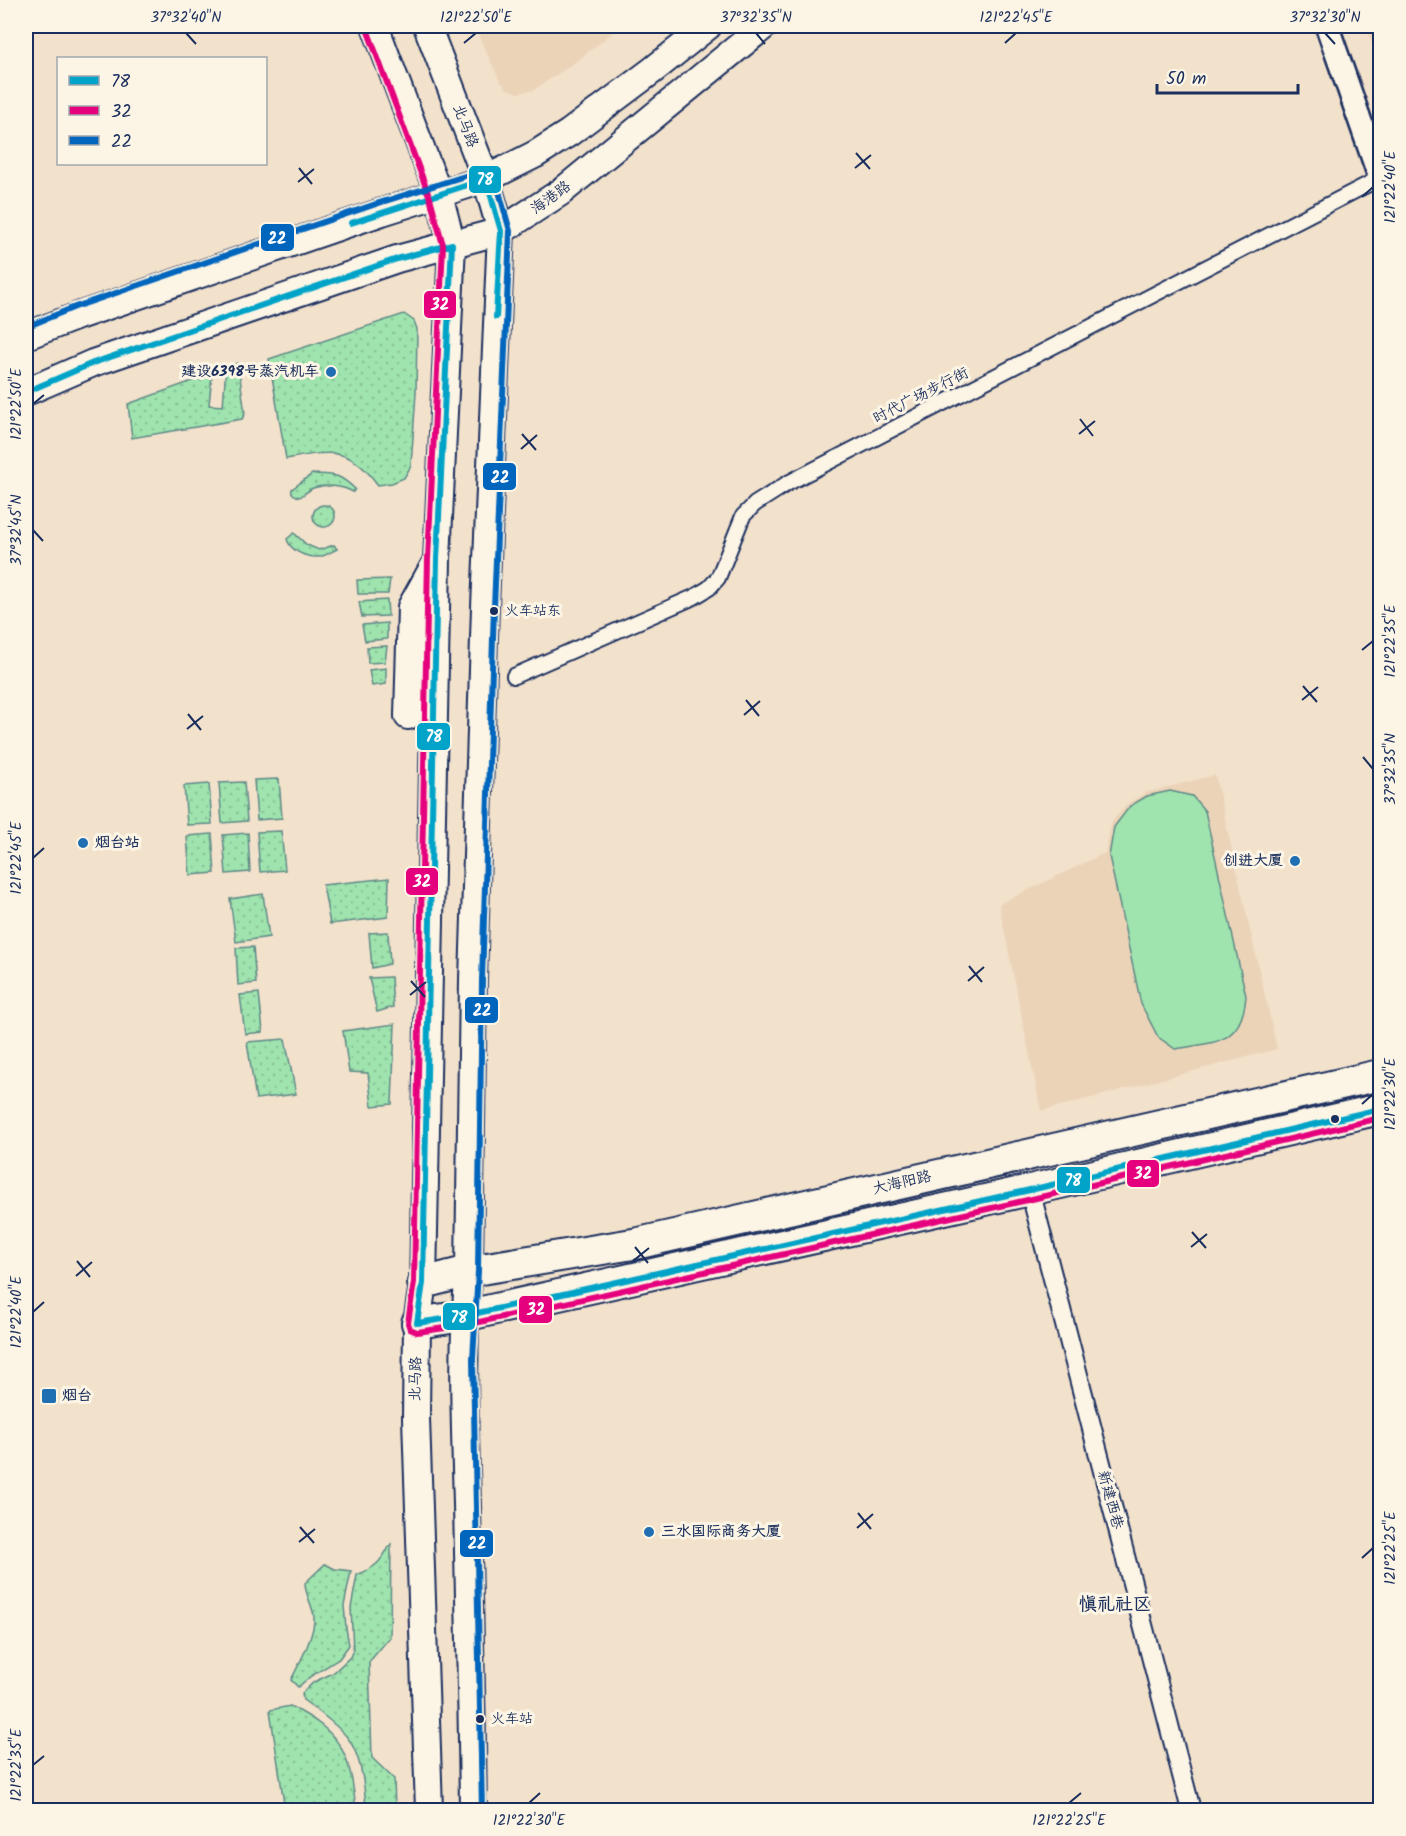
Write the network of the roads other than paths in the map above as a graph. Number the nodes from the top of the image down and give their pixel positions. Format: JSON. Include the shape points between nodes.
{"nodes":[{"id":1,"x":375,"y":26,"type":"edge"},
{"id":2,"x":427,"y":26,"type":"edge"},
{"id":3,"x":708,"y":26,"type":"edge"},
{"id":4,"x":764,"y":26,"type":"edge"},
{"id":5,"x":1327,"y":26,"type":"edge"},
{"id":6,"x":1380,"y":178,"type":"edge"},
{"id":7,"x":486,"y":179,"type":"junction"},
{"id":8,"x":440,"y":195,"type":"junction"},
{"id":9,"x":501,"y":231,"type":"junction"},
{"id":10,"x":452,"y":244,"type":"junction"},
{"id":11,"x":26,"y":336,"type":"edge"},
{"id":12,"x":26,"y":392,"type":"edge"},
{"id":13,"x":437,"y":559,"type":"junction"},
{"id":14,"x":514,"y":676,"type":"dead end"},
{"id":15,"x":408,"y":716,"type":"dead end"},
{"id":16,"x":1380,"y":1075,"type":"edge"},
{"id":17,"x":1380,"y":1109,"type":"edge"},
{"id":18,"x":1030,"y":1190,"type":"junction"},
{"id":19,"x":470,"y":1271,"type":"junction"},
{"id":20,"x":423,"y":1283,"type":"junction"},
{"id":21,"x":464,"y":1316,"type":"junction"},
{"id":22,"x":417,"y":1323,"type":"junction"},
{"id":23,"x":429,"y":1810,"type":"edge"},
{"id":24,"x":473,"y":1810,"type":"edge"},
{"id":25,"x":1191,"y":1810,"type":"edge"}],
"edges":[{"from":1,"to":8,"type":"main road","name":"北马路"},
{"from":2,"to":7,"type":"main road","name":"北马路"},
{"from":3,"to":7,"type":"main road","via":[[569,133]]},
{"from":4,"to":9,"type":"main road","name":"海港路","via":[[561,192]]},
{"from":5,"to":6,"type":"street"},
{"from":6,"to":14,"type":"street","name":"时代广场步行街","via":[[788,483],[743,516],[718,578],[709,588]]},
{"from":7,"to":8,"type":"main road"},
{"from":7,"to":9,"type":"main road","name":"北马路"},
{"from":8,"to":10,"type":"main road","name":"北马路"},
{"from":8,"to":11,"type":"main road"},
{"from":9,"to":10,"type":"main road","name":"海港路"},
{"from":9,"to":19,"type":"main road","name":"北马路","via":[[474,968]]},
{"from":10,"to":12,"type":"main road","name":"海港路","via":[[93,363]]},
{"from":10,"to":13,"type":"main road","name":"北马路"},
{"from":13,"to":15,"type":"main road","via":[[411,607]]},
{"from":13,"to":20,"type":"main road","name":"北马路"},
{"from":16,"to":19,"type":"highway","name":"大海阳路","via":[[639,1243]]},
{"from":17,"to":18,"type":"highway"},
{"from":18,"to":21,"type":"highway"},
{"from":18,"to":25,"type":"street","name":"新建西巷"},
{"from":19,"to":20,"type":"highway","name":"大海阳路"},
{"from":19,"to":21,"type":"main road","name":"北马路"},
{"from":20,"to":22,"type":"main road","name":"北马路"},
{"from":21,"to":22,"type":"highway"},
{"from":21,"to":24,"type":"main road","name":"北马路"},
{"from":22,"to":23,"type":"main road","name":"北马路","via":[[416,1418]]}]}
